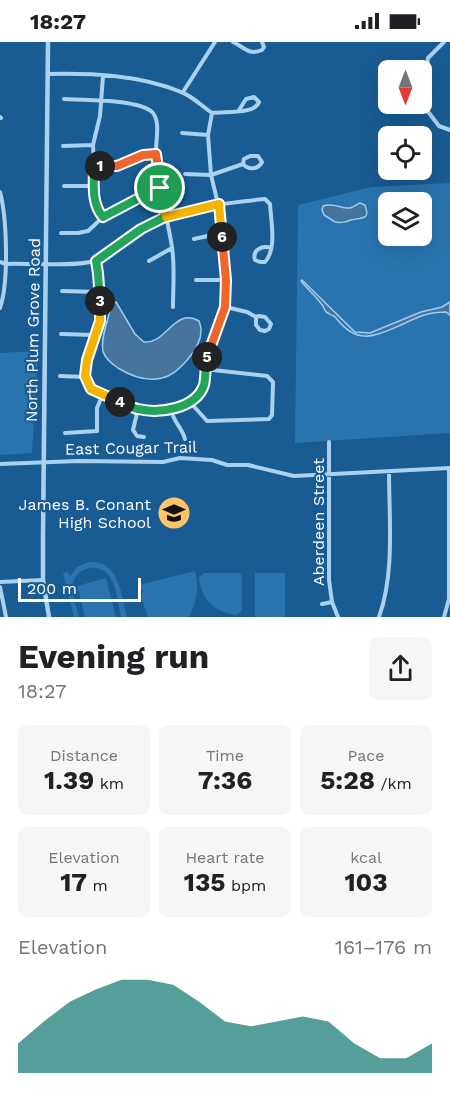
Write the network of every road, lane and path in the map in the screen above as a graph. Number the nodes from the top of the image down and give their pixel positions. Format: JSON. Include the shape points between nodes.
{"nodes":[{"id":1,"x":48,"y":42,"type":"edge"},
{"id":2,"x":215,"y":42,"type":"edge"},
{"id":3,"x":233,"y":42,"type":"edge"},
{"id":4,"x":262,"y":42,"type":"edge"},
{"id":5,"x":444,"y":42,"type":"edge"},
{"id":6,"x":244,"y":44,"type":"edge"},
{"id":7,"x":48,"y":74,"type":"junction"},
{"id":8,"x":103,"y":76,"type":"junction"},
{"id":9,"x":183,"y":93,"type":"junction"},
{"id":10,"x":64,"y":99,"type":"dead end"},
{"id":11,"x":102,"y":101,"type":"junction"},
{"id":12,"x":239,"y":110,"type":"junction"},
{"id":13,"x":212,"y":112,"type":"junction"},
{"id":14,"x":450,"y":130,"type":"edge"},
{"id":15,"x":182,"y":133,"type":"dead end"},
{"id":16,"x":208,"y":135,"type":"junction"},
{"id":17,"x":63,"y":146,"type":"dead end"},
{"id":18,"x":93,"y":146,"type":"junction"},
{"id":19,"x":156,"y":154,"type":"junction"},
{"id":20,"x":243,"y":164,"type":"junction"},
{"id":21,"x":94,"y":166,"type":"junction"},
{"id":22,"x":185,"y":174,"type":"dead end"},
{"id":23,"x":211,"y":175,"type":"junction"},
{"id":24,"x":64,"y":186,"type":"dead end"},
{"id":25,"x":93,"y":186,"type":"junction"},
{"id":26,"x":160,"y":188,"type":"junction"},
{"id":27,"x":0,"y":192,"type":"edge"},
{"id":28,"x":219,"y":204,"type":"junction"},
{"id":29,"x":103,"y":217,"type":"junction"},
{"id":30,"x":166,"y":217,"type":"junction"},
{"id":31,"x":61,"y":233,"type":"dead end"},
{"id":32,"x":221,"y":233,"type":"junction"},
{"id":33,"x":194,"y":239,"type":"dead end"},
{"id":34,"x":172,"y":248,"type":"junction"},
{"id":35,"x":271,"y":248,"type":"junction"},
{"id":36,"x":96,"y":261,"type":"junction"},
{"id":37,"x":149,"y":261,"type":"dead end"},
{"id":38,"x":0,"y":262,"type":"edge"},
{"id":39,"x":46,"y":263,"type":"junction"},
{"id":40,"x":6,"y":264,"type":"junction"},
{"id":41,"x":196,"y":280,"type":"dead end"},
{"id":42,"x":226,"y":280,"type":"junction"},
{"id":43,"x":62,"y":291,"type":"dead end"},
{"id":44,"x":99,"y":292,"type":"junction"},
{"id":45,"x":173,"y":307,"type":"dead end"},
{"id":46,"x":225,"y":307,"type":"junction"},
{"id":47,"x":0,"y":308,"type":"edge"},
{"id":48,"x":256,"y":317,"type":"junction"},
{"id":49,"x":61,"y":334,"type":"dead end"},
{"id":50,"x":94,"y":335,"type":"junction"},
{"id":51,"x":204,"y":369,"type":"junction"},
{"id":52,"x":60,"y":376,"type":"dead end"},
{"id":53,"x":85,"y":376,"type":"junction"},
{"id":54,"x":102,"y":396,"type":"junction"},
{"id":55,"x":190,"y":402,"type":"junction"},
{"id":56,"x":138,"y":409,"type":"junction"},
{"id":57,"x":171,"y":410,"type":"junction"},
{"id":58,"x":65,"y":433,"type":"dead end"},
{"id":59,"x":144,"y":437,"type":"dead end"},
{"id":60,"x":185,"y":439,"type":"dead end"},
{"id":61,"x":329,"y":442,"type":"dead end"},
{"id":62,"x":43,"y":462,"type":"junction"},
{"id":63,"x":0,"y":464,"type":"edge"},
{"id":64,"x":449,"y":468,"type":"edge"},
{"id":65,"x":389,"y":471,"type":"junction"},
{"id":66,"x":329,"y":474,"type":"junction"},
{"id":67,"x":44,"y":580,"type":"junction"},
{"id":68,"x":0,"y":582,"type":"edge"},
{"id":69,"x":0,"y":587,"type":"edge"},
{"id":70,"x":332,"y":602,"type":"junction"},
{"id":71,"x":322,"y":604,"type":"dead end"},
{"id":72,"x":6,"y":617,"type":"edge"},
{"id":73,"x":49,"y":617,"type":"edge"},
{"id":74,"x":338,"y":617,"type":"edge"},
{"id":75,"x":379,"y":617,"type":"edge"},
{"id":76,"x":444,"y":617,"type":"edge"}],
"edges":[{"from":1,"to":7,"type":"street","name":"North Plum Grove Road"},
{"from":2,"to":9,"type":"street"},
{"from":3,"to":6,"type":"street"},
{"from":4,"to":6,"type":"street","via":[[264,47],[258,52],[247,52]]},
{"from":5,"to":14,"type":"street","via":[[428,58],[426,109],[439,126]]},
{"from":7,"to":8,"type":"street"},
{"from":7,"to":39,"type":"street","name":"North Plum Grove Road"},
{"from":8,"to":9,"type":"street","via":[[140,80]]},
{"from":8,"to":11,"type":"street"},
{"from":9,"to":13,"type":"street"},
{"from":10,"to":11,"type":"street"},
{"from":11,"to":18,"type":"street"},
{"from":11,"to":19,"type":"street","via":[[149,110],[157,122]]},
{"from":12,"to":12,"type":"street","via":[[254,109],[259,102],[254,97],[246,99]]},
{"from":12,"to":13,"type":"street"},
{"from":13,"to":16,"type":"street"},
{"from":15,"to":16,"type":"street"},
{"from":16,"to":23,"type":"street"},
{"from":17,"to":18,"type":"street"},
{"from":18,"to":21,"type":"street"},
{"from":19,"to":21,"type":"street","via":[[117,166]]},
{"from":19,"to":26,"type":"street"},
{"from":20,"to":20,"type":"street","via":[[252,168],[262,162],[258,156],[250,156]]},
{"from":20,"to":23,"type":"street"},
{"from":21,"to":25,"type":"street"},
{"from":22,"to":23,"type":"street"},
{"from":23,"to":28,"type":"street"},
{"from":24,"to":25,"type":"street"},
{"from":25,"to":29,"type":"street"},
{"from":26,"to":29,"type":"street"},
{"from":26,"to":30,"type":"street"},
{"from":27,"to":40,"type":"street"},
{"from":28,"to":30,"type":"street"},
{"from":28,"to":32,"type":"street"},
{"from":28,"to":35,"type":"street","via":[[265,199],[270,204]]},
{"from":29,"to":31,"type":"street","via":[[88,231]]},
{"from":30,"to":34,"type":"street"},
{"from":30,"to":36,"type":"street","via":[[141,229]]},
{"from":32,"to":33,"type":"street"},
{"from":32,"to":42,"type":"street"},
{"from":34,"to":37,"type":"street"},
{"from":34,"to":45,"type":"street"},
{"from":35,"to":35,"type":"street","via":[[256,251],[255,260],[266,261]]},
{"from":36,"to":39,"type":"street"},
{"from":36,"to":44,"type":"street"},
{"from":38,"to":40,"type":"street"},
{"from":39,"to":40,"type":"street"},
{"from":39,"to":62,"type":"street","name":"North Plum Grove Road"},
{"from":40,"to":47,"type":"street"},
{"from":41,"to":42,"type":"street"},
{"from":42,"to":46,"type":"street"},
{"from":43,"to":44,"type":"street"},
{"from":44,"to":50,"type":"street","via":[[100,321]]},
{"from":46,"to":48,"type":"street"},
{"from":46,"to":51,"type":"street"},
{"from":48,"to":48,"type":"street","via":[[260,330],[269,329],[271,324],[265,317]]},
{"from":49,"to":50,"type":"street"},
{"from":50,"to":53,"type":"street"},
{"from":51,"to":55,"type":"street","via":[[204,385]]},
{"from":51,"to":55,"type":"street","via":[[267,376],[273,382],[272,415],[268,419],[207,421]]},
{"from":52,"to":53,"type":"street"},
{"from":53,"to":54,"type":"street","via":[[91,389]]},
{"from":54,"to":56,"type":"street"},
{"from":54,"to":58,"type":"street","via":[[97,431]]},
{"from":55,"to":57,"type":"street"},
{"from":56,"to":57,"type":"street"},
{"from":56,"to":59,"type":"street","via":[[133,430]]},
{"from":57,"to":60,"type":"street"},
{"from":61,"to":66,"type":"street","name":"Aberdeen Street"},
{"from":62,"to":63,"type":"street","name":"East Cougar Trail"},
{"from":62,"to":66,"type":"street","name":"East Cougar Trail","via":[[163,462],[180,458],[248,465],[288,474]]},
{"from":62,"to":67,"type":"street","name":"North Plum Grove Road"},
{"from":64,"to":65,"type":"street","name":"East Cougar Trail"},
{"from":64,"to":76,"type":"street","via":[[449,599]]},
{"from":65,"to":66,"type":"street","name":"East Cougar Trail"},
{"from":65,"to":75,"type":"street","via":[[389,570]]},
{"from":66,"to":70,"type":"street","name":"Aberdeen Street"},
{"from":67,"to":68,"type":"street"},
{"from":67,"to":73,"type":"street","name":"North Plum Grove Road"},
{"from":69,"to":72,"type":"street"},
{"from":70,"to":71,"type":"street","name":"Aberdeen Street"},
{"from":70,"to":74,"type":"street","name":"Aberdeen Street"}]}
